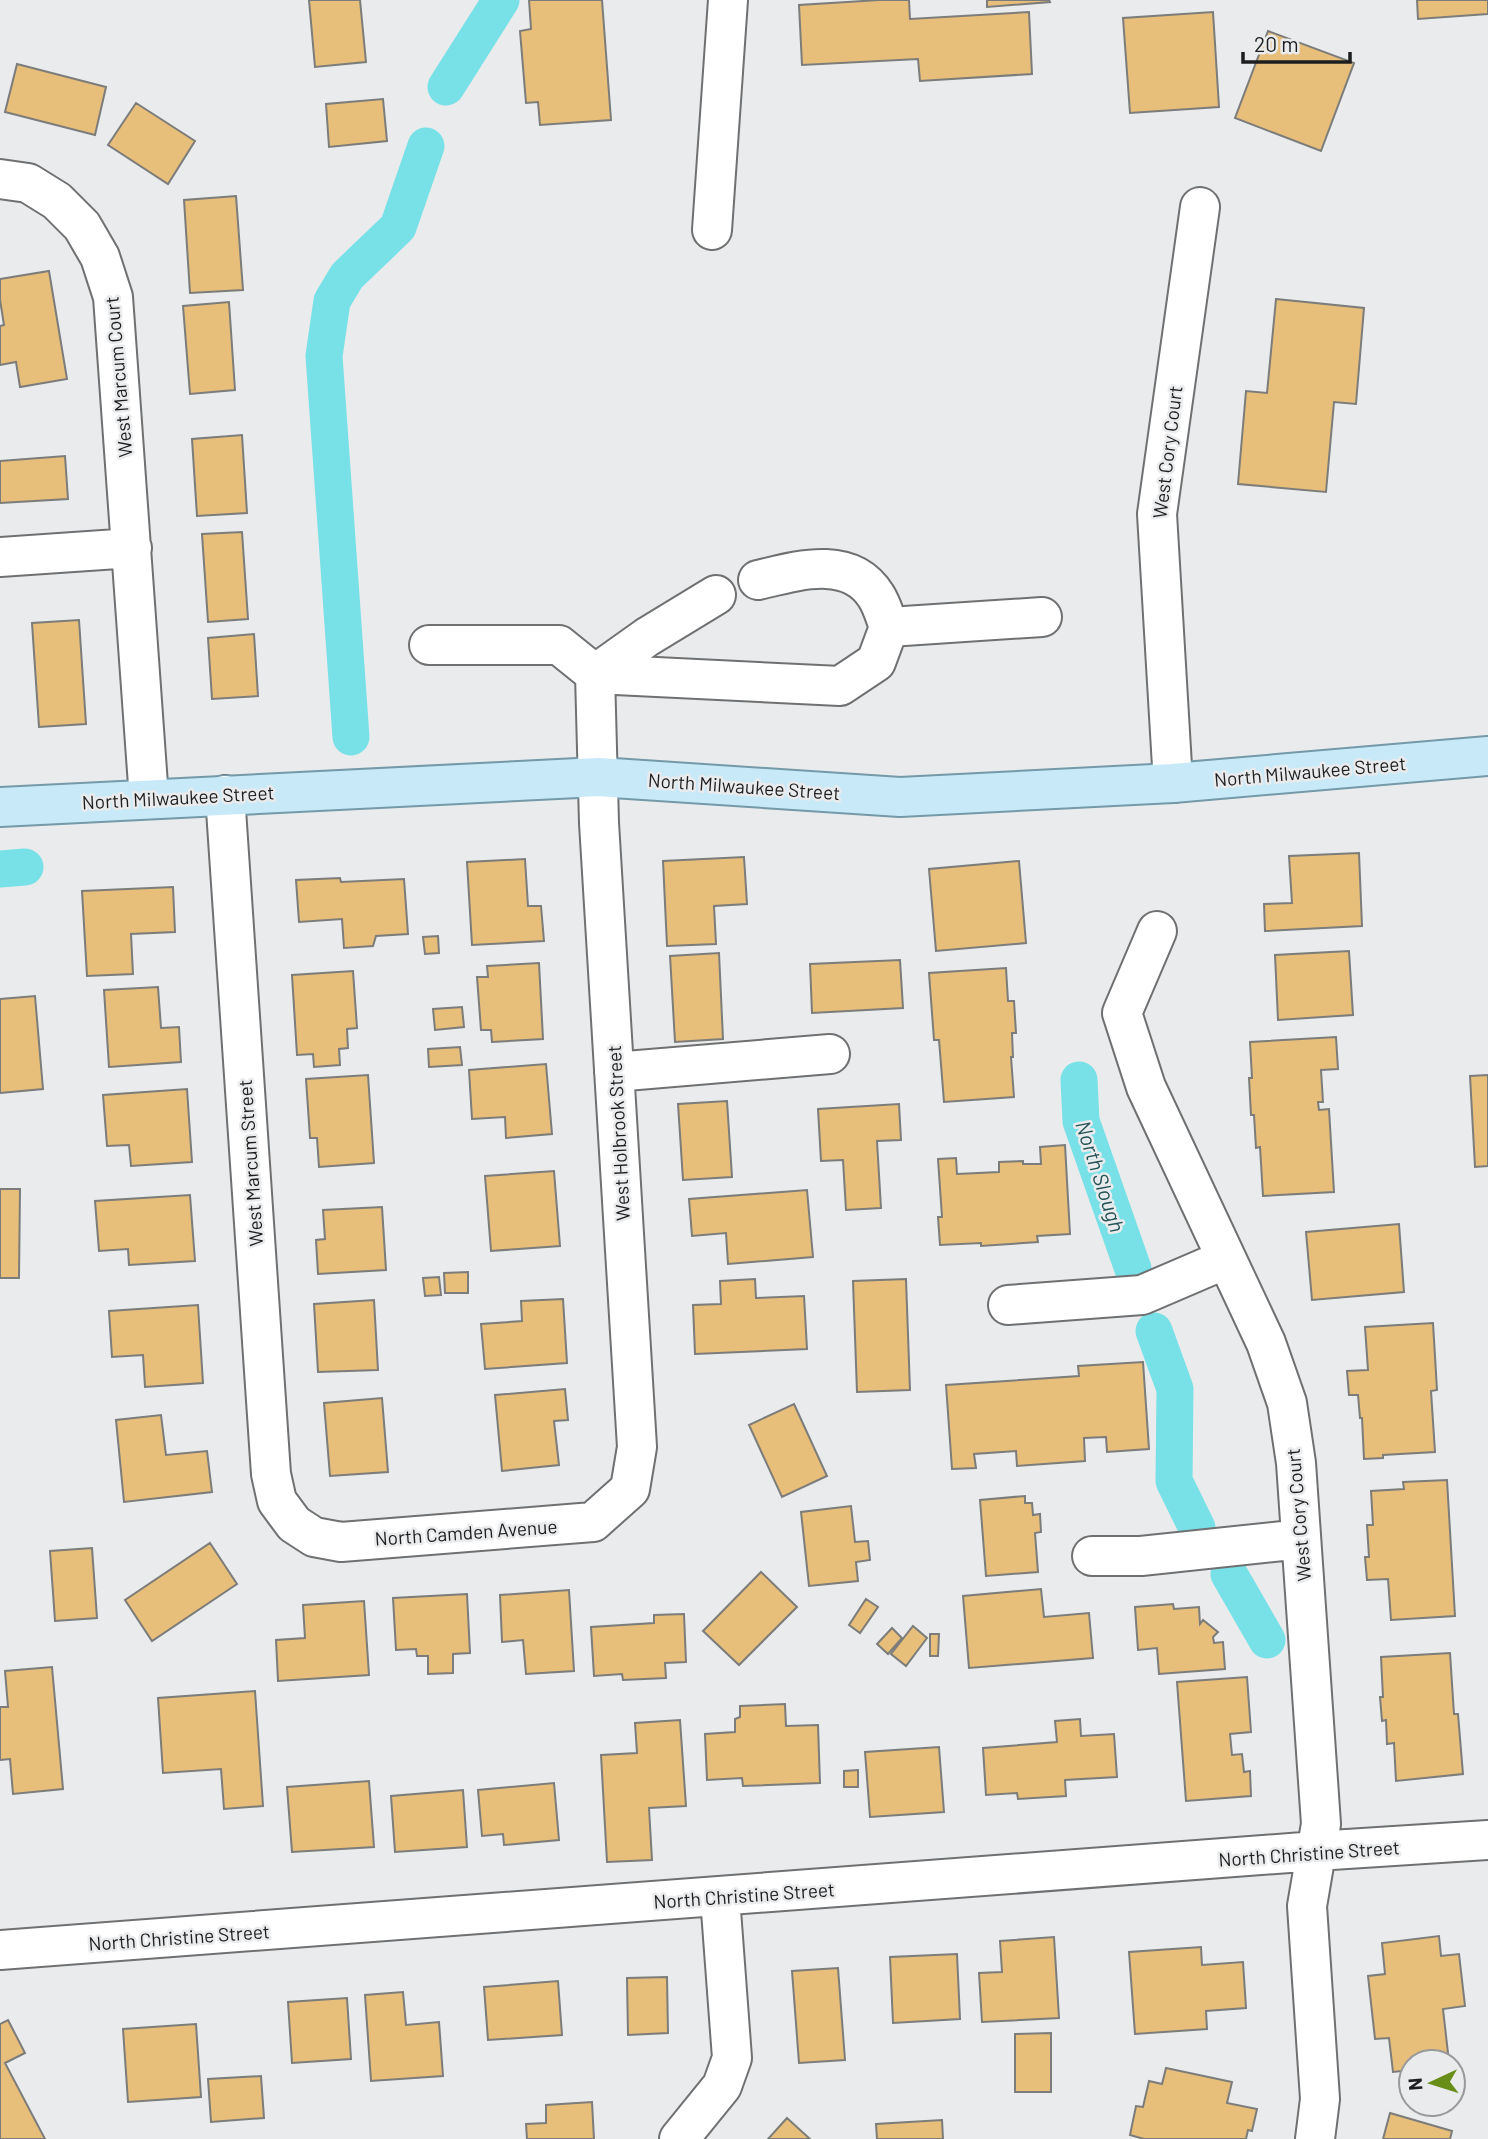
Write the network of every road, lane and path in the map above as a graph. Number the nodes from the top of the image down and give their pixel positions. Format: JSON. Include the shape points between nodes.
{"nodes":[{"id":1,"x":729,"y":0,"type":"edge"},
{"id":2,"x":0,"y":179,"type":"edge"},
{"id":3,"x":1200,"y":207,"type":"dead end"},
{"id":4,"x":712,"y":230,"type":"dead end"},
{"id":5,"x":132,"y":548,"type":"junction"},
{"id":6,"x":0,"y":557,"type":"edge"},
{"id":7,"x":758,"y":580,"type":"dead end"},
{"id":8,"x":716,"y":595,"type":"dead end"},
{"id":9,"x":1042,"y":617,"type":"dead end"},
{"id":10,"x":889,"y":627,"type":"junction"},
{"id":11,"x":429,"y":645,"type":"dead end"},
{"id":12,"x":595,"y":674,"type":"junction"},
{"id":13,"x":1488,"y":756,"type":"edge"},
{"id":14,"x":598,"y":777,"type":"junction"},
{"id":15,"x":1173,"y":783,"type":"junction"},
{"id":16,"x":225,"y":795,"type":"junction"},
{"id":17,"x":149,"y":799,"type":"junction"},
{"id":18,"x":0,"y":807,"type":"edge"},
{"id":19,"x":1157,"y":931,"type":"dead end"},
{"id":20,"x":830,"y":1054,"type":"dead end"},
{"id":21,"x":614,"y":1072,"type":"junction"},
{"id":22,"x":1226,"y":1259,"type":"junction"},
{"id":23,"x":1008,"y":1306,"type":"dead end"},
{"id":24,"x":630,"y":1489,"type":"joint"},
{"id":25,"x":294,"y":1524,"type":"joint"},
{"id":26,"x":1301,"y":1539,"type":"junction"},
{"id":27,"x":1092,"y":1556,"type":"dead end"},
{"id":28,"x":1488,"y":1840,"type":"edge"},
{"id":29,"x":1316,"y":1851,"type":"junction"},
{"id":30,"x":720,"y":1897,"type":"junction"},
{"id":31,"x":0,"y":1950,"type":"edge"},
{"id":32,"x":679,"y":2139,"type":"edge"},
{"id":33,"x":1315,"y":2139,"type":"edge"}],
"edges":[{"from":1,"to":4,"type":"street"},
{"from":2,"to":5,"type":"street","name":"West Marcum Court","via":[[28,183],[57,201],[82,226],[100,257],[113,297]]},
{"from":3,"to":15,"type":"street","name":"West Cory Court","via":[[1157,514]]},
{"from":5,"to":6,"type":"street"},
{"from":5,"to":17,"type":"street","name":"West Marcum Court"},
{"from":7,"to":10,"type":"street","via":[[808,568],[837,569],[860,579],[876,595]]},
{"from":8,"to":12,"type":"street"},
{"from":9,"to":10,"type":"street"},
{"from":10,"to":12,"type":"street","via":[[876,662],[839,686]]},
{"from":11,"to":12,"type":"street","via":[[559,645]]},
{"from":12,"to":14,"type":"street","name":"West Holbrook Street"},
{"from":13,"to":15,"type":"main road","name":"North Milwaukee Street"},
{"from":14,"to":15,"type":"main road","name":"North Milwaukee Street","via":[[900,797]]},
{"from":14,"to":16,"type":"main road","name":"North Milwaukee Street"},
{"from":14,"to":21,"type":"street","name":"West Holbrook Street"},
{"from":16,"to":17,"type":"main road","name":"North Milwaukee Street"},
{"from":16,"to":25,"type":"street","name":"West Marcum Street","via":[[271,1474],[277,1501]]},
{"from":17,"to":18,"type":"main road","name":"North Milwaukee Street"},
{"from":19,"to":22,"type":"street","name":"West Cory Court","via":[[1122,1013],[1146,1087]]},
{"from":20,"to":21,"type":"street"},
{"from":21,"to":24,"type":"street","name":"West Holbrook Street","via":[[637,1447]]},
{"from":22,"to":23,"type":"street","via":[[1142,1295]]},
{"from":22,"to":26,"type":"street","name":"West Cory Court","via":[[1266,1343],[1287,1404]]},
{"from":24,"to":25,"type":"street","name":"North Camden Avenue","via":[[593,1522],[341,1542],[314,1537]]},
{"from":26,"to":27,"type":"street","via":[[1142,1556]]},
{"from":26,"to":29,"type":"street","name":"West Cory Court","via":[[1321,1824]]},
{"from":28,"to":29,"type":"street","name":"North Christine Street"},
{"from":29,"to":30,"type":"street","name":"North Christine Street"},
{"from":29,"to":33,"type":"street","name":"West Cory Court","via":[[1307,1906],[1320,2099]]},
{"from":30,"to":31,"type":"street","name":"North Christine Street"},
{"from":30,"to":32,"type":"street","via":[[732,2058],[722,2086]]}]}
